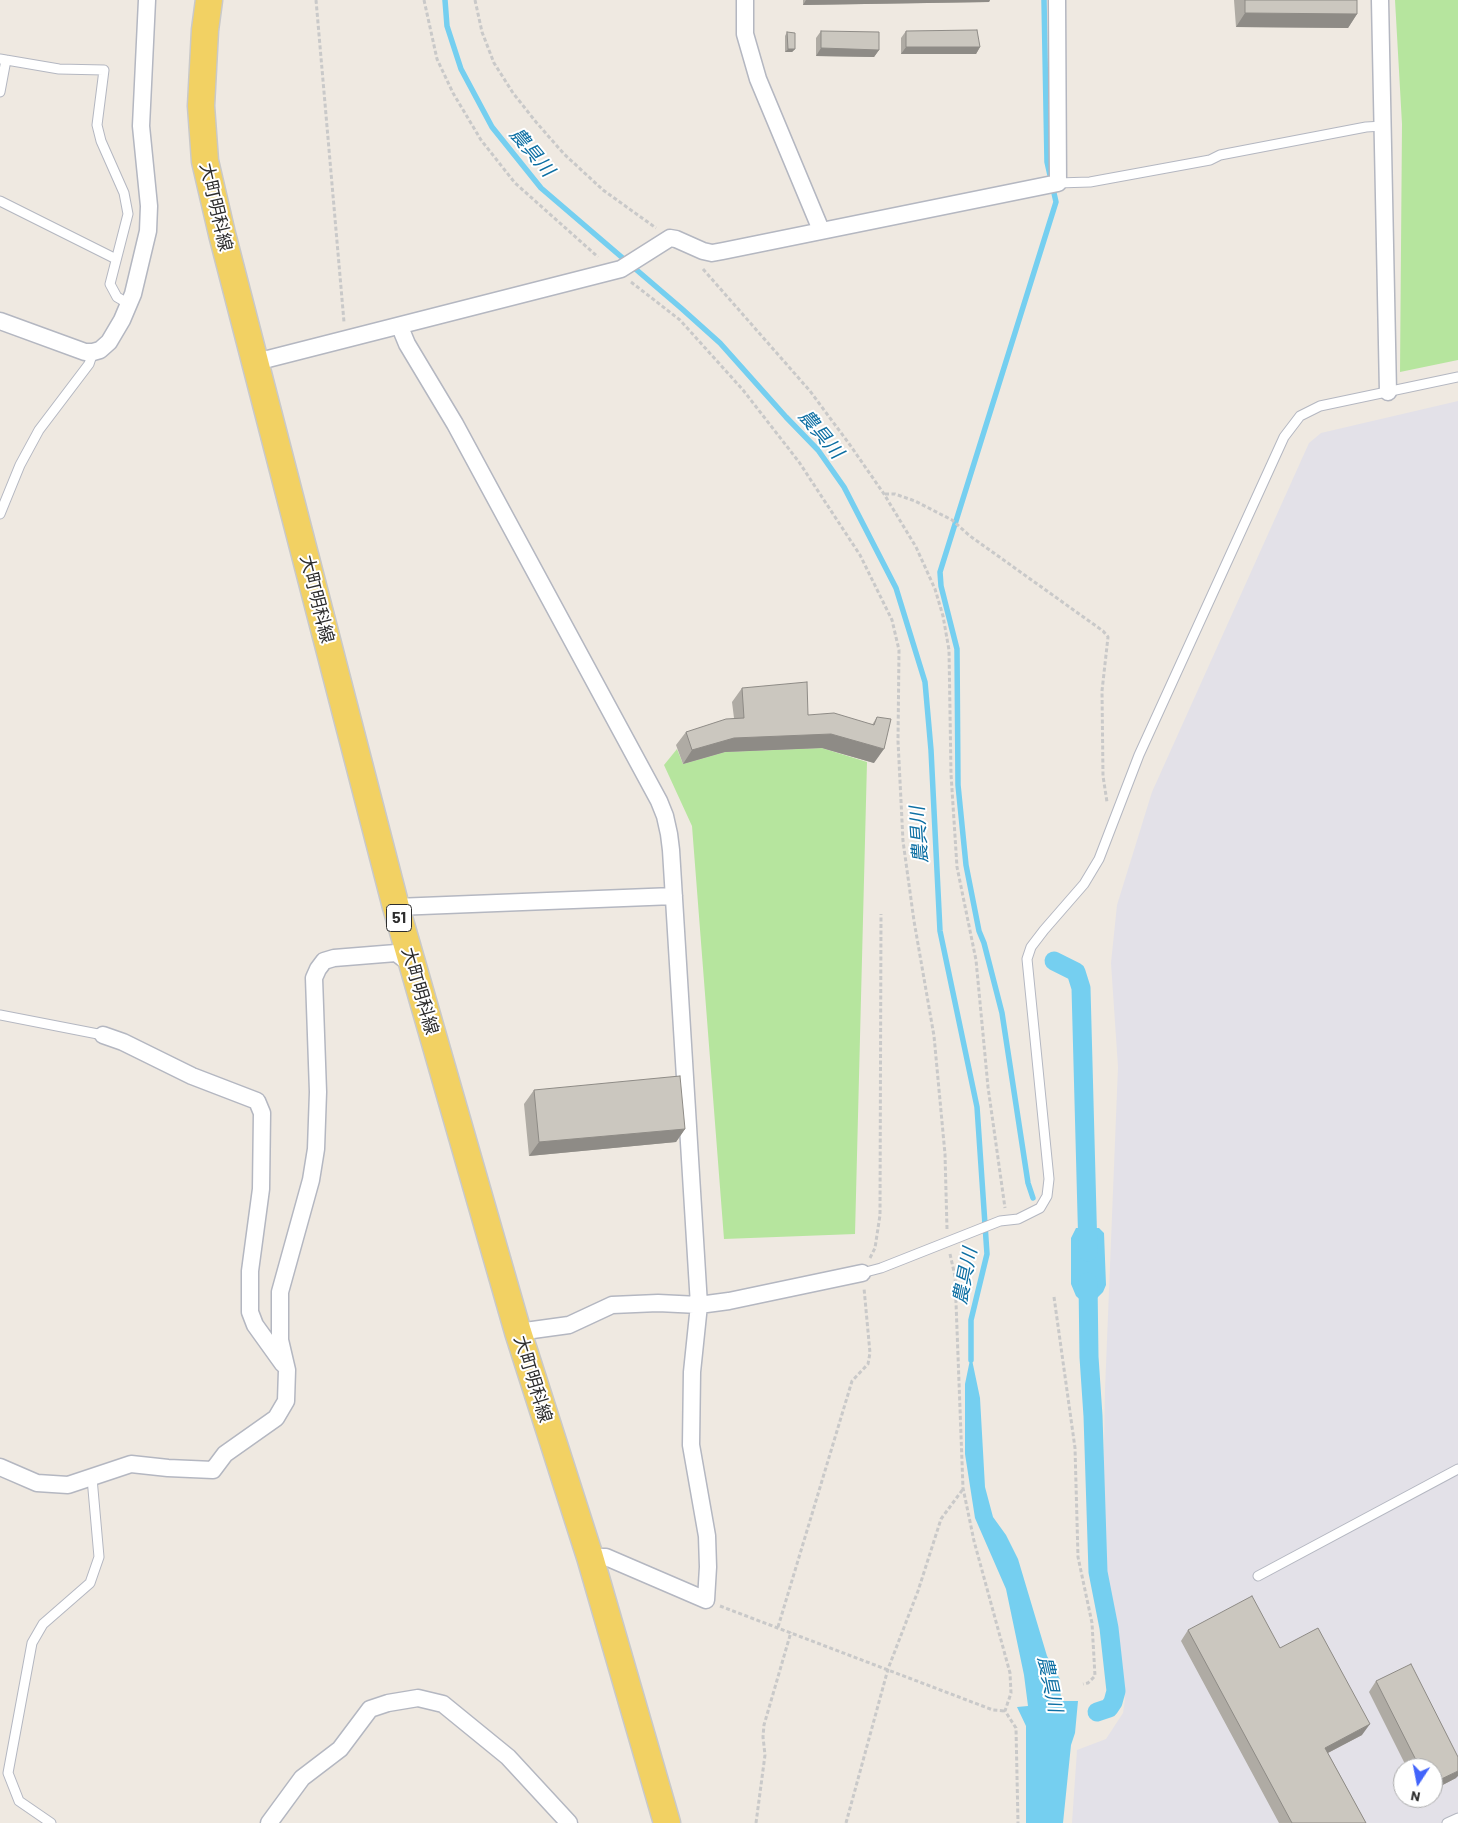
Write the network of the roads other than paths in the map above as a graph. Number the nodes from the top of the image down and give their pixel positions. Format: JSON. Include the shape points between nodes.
{"nodes":[{"id":1,"x":147,"y":0,"type":"edge"},
{"id":2,"x":209,"y":0,"type":"edge"},
{"id":3,"x":745,"y":0,"type":"edge"},
{"id":4,"x":1057,"y":0,"type":"edge"},
{"id":5,"x":1380,"y":0,"type":"edge"},
{"id":6,"x":3,"y":59,"type":"edge"},
{"id":7,"x":0,"y":92,"type":"edge"},
{"id":8,"x":1383,"y":126,"type":"junction"},
{"id":9,"x":1058,"y":183,"type":"junction"},
{"id":10,"x":0,"y":201,"type":"edge"},
{"id":11,"x":821,"y":230,"type":"junction"},
{"id":12,"x":116,"y":259,"type":"junction"},
{"id":13,"x":129,"y":304,"type":"junction"},
{"id":14,"x":0,"y":321,"type":"edge"},
{"id":15,"x":400,"y":327,"type":"junction"},
{"id":16,"x":94,"y":352,"type":"junction"},
{"id":17,"x":256,"y":362,"type":"junction"},
{"id":18,"x":1458,"y":377,"type":"edge"},
{"id":19,"x":1388,"y":392,"type":"junction"},
{"id":20,"x":0,"y":514,"type":"edge"},
{"id":21,"x":674,"y":896,"type":"junction"},
{"id":22,"x":396,"y":907,"type":"junction"},
{"id":23,"x":413,"y":966,"type":"junction"},
{"id":24,"x":0,"y":1015,"type":"edge"},
{"id":25,"x":103,"y":1035,"type":"joint"},
{"id":26,"x":862,"y":1273,"type":"joint"},
{"id":27,"x":699,"y":1305,"type":"junction"},
{"id":28,"x":518,"y":1332,"type":"junction"},
{"id":29,"x":287,"y":1370,"type":"junction"},
{"id":30,"x":0,"y":1467,"type":"edge"},
{"id":31,"x":1458,"y":1469,"type":"edge"},
{"id":32,"x":92,"y":1478,"type":"junction"},
{"id":33,"x":590,"y":1557,"type":"junction"},
{"id":34,"x":1258,"y":1576,"type":"dead end"},
{"id":35,"x":1458,"y":1818,"type":"edge"},
{"id":36,"x":51,"y":1823,"type":"edge"},
{"id":37,"x":269,"y":1823,"type":"edge"},
{"id":38,"x":570,"y":1823,"type":"edge"},
{"id":39,"x":667,"y":1823,"type":"edge"},
{"id":40,"x":1448,"y":1823,"type":"edge"}],
"edges":[{"from":1,"to":13,"type":"street","via":[[142,126],[148,231]]},
{"from":2,"to":17,"type":"main road","name":"大町明科線","number":"51","via":[[201,106],[204,162]]},
{"from":3,"to":11,"type":"street","via":[[745,34],[758,79]]},
{"from":4,"to":9,"type":"street"},
{"from":5,"to":8,"type":"street"},
{"from":6,"to":7,"type":"lane"},
{"from":6,"to":12,"type":"lane","via":[[59,68],[104,70],[97,125],[124,193],[128,214]]},
{"from":8,"to":9,"type":"lane","via":[[1090,182]]},
{"from":8,"to":19,"type":"street"},
{"from":9,"to":11,"type":"street"},
{"from":10,"to":12,"type":"lane"},
{"from":11,"to":15,"type":"street","via":[[712,253],[676,239],[667,240],[617,270]]},
{"from":12,"to":13,"type":"lane","via":[[110,284],[117,297]]},
{"from":13,"to":16,"type":"street","via":[[108,342]]},
{"from":14,"to":16,"type":"street","via":[[85,352]]},
{"from":15,"to":17,"type":"street"},
{"from":15,"to":21,"type":"street","via":[[456,424],[659,801],[669,834]]},
{"from":16,"to":20,"type":"lane","via":[[89,364],[38,430]]},
{"from":17,"to":22,"type":"main road","name":"大町明科線","number":"51"},
{"from":18,"to":19,"type":"lane"},
{"from":19,"to":26,"type":"lane","via":[[1320,406],[1300,416],[1284,437],[1139,755],[1100,860],[1032,947],[1027,960],[1048,1178],[1047,1196],[1040,1208]]},
{"from":21,"to":22,"type":"street"},
{"from":21,"to":27,"type":"street"},
{"from":22,"to":23,"type":"main road","name":"大町明科線","number":"51"},
{"from":23,"to":28,"type":"main road","name":"大町明科線","number":"51"},
{"from":23,"to":29,"type":"street","via":[[396,953],[334,958],[324,962],[314,978],[318,1092],[316,1149],[311,1180],[280,1292],[280,1340]]},
{"from":24,"to":25,"type":"lane"},
{"from":25,"to":29,"type":"street","via":[[192,1076],[257,1101],[262,1113],[261,1189],[250,1270],[250,1312],[255,1325]]},
{"from":26,"to":27,"type":"street"},
{"from":27,"to":28,"type":"street","via":[[612,1305],[569,1325]]},
{"from":27,"to":33,"type":"street","via":[[692,1372],[691,1445],[707,1536],[706,1600],[606,1557]]},
{"from":28,"to":33,"type":"main road","name":"大町明科線","number":"51"},
{"from":29,"to":32,"type":"street","via":[[286,1401],[276,1418],[225,1454],[213,1470],[131,1464]]},
{"from":30,"to":32,"type":"street","via":[[37,1483],[68,1485]]},
{"from":31,"to":34,"type":"lane"},
{"from":32,"to":36,"type":"lane","via":[[99,1557],[90,1583],[44,1624],[32,1643],[8,1773],[19,1801]]},
{"from":33,"to":39,"type":"main road","name":"大町明科線","number":"51"},
{"from":35,"to":40,"type":"lane"},
{"from":37,"to":38,"type":"street","via":[[302,1778],[340,1749],[370,1709],[418,1698],[443,1704],[508,1757]]}]}
